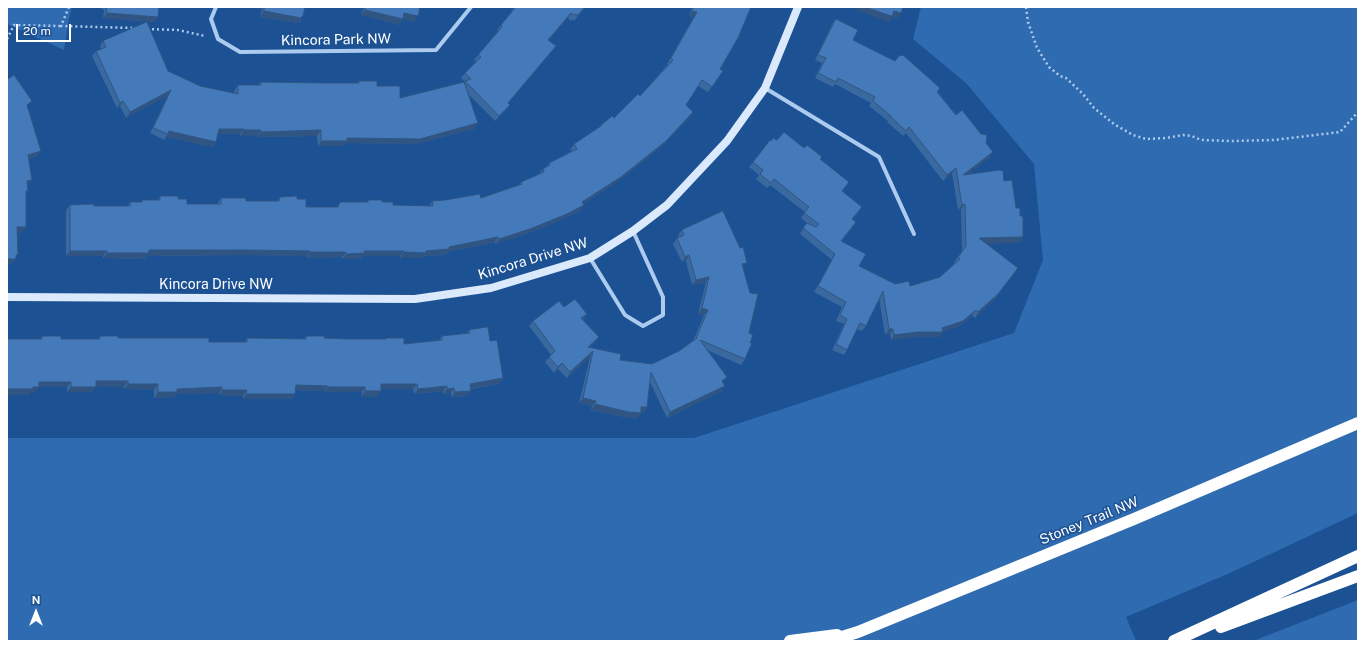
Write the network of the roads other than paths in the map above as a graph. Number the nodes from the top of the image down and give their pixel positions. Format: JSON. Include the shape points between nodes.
{"nodes":[{"id":1,"x":216,"y":7,"type":"edge"},
{"id":2,"x":471,"y":7,"type":"edge"},
{"id":3,"x":798,"y":7,"type":"edge"},
{"id":4,"x":765,"y":88,"type":"junction"},
{"id":5,"x":633,"y":231,"type":"junction"},
{"id":6,"x":914,"y":234,"type":"dead end"},
{"id":7,"x":590,"y":258,"type":"junction"},
{"id":8,"x":7,"y":297,"type":"edge"},
{"id":9,"x":1358,"y":423,"type":"edge"},
{"id":10,"x":1358,"y":556,"type":"edge"},
{"id":11,"x":1358,"y":576,"type":"edge"},
{"id":12,"x":858,"y":632,"type":"junction"},
{"id":13,"x":790,"y":641,"type":"edge"},
{"id":14,"x":829,"y":641,"type":"edge"},
{"id":15,"x":1174,"y":641,"type":"edge"},
{"id":16,"x":1184,"y":641,"type":"edge"}],
"edges":[{"from":1,"to":2,"type":"street","name":"Kincora Park NW","via":[[211,18],[218,39],[240,52],[436,50]]},
{"from":3,"to":4,"type":"street","name":"Kincora Drive NW"},
{"from":4,"to":5,"type":"street","name":"Kincora Drive NW","via":[[722,146],[666,205]]},
{"from":4,"to":6,"type":"street","via":[[879,157]]},
{"from":5,"to":7,"type":"street","name":"Kincora Drive NW"},
{"from":5,"to":7,"type":"street","via":[[663,297],[663,315],[644,326],[625,315]]},
{"from":7,"to":8,"type":"street","name":"Kincora Drive NW","via":[[491,288],[415,299]]},
{"from":9,"to":12,"type":"highway","name":"Stoney Trail NW","via":[[1134,519]]},
{"from":10,"to":15,"type":"highway"},
{"from":11,"to":16,"type":"highway"},
{"from":12,"to":13,"type":"highway"},
{"from":12,"to":14,"type":"highway","name":"Stoney Trail NW"}]}
